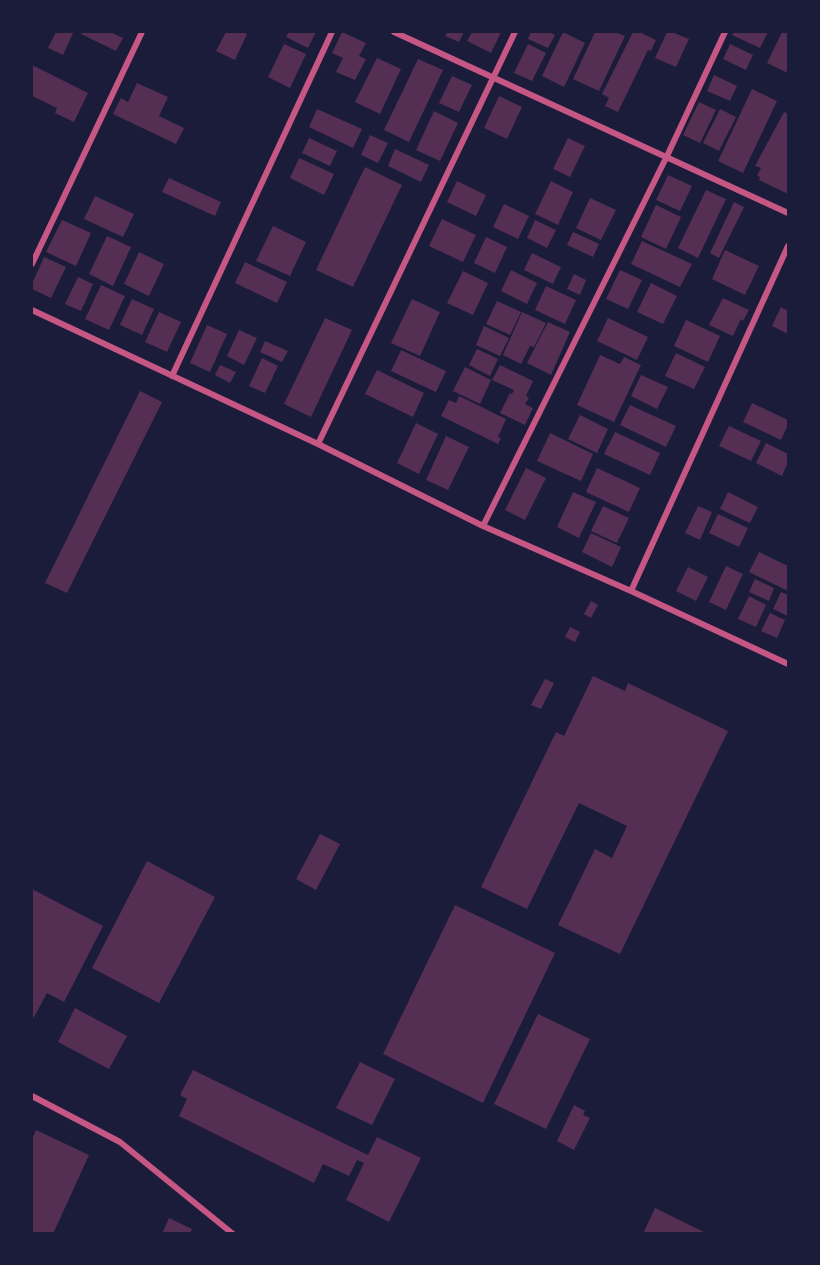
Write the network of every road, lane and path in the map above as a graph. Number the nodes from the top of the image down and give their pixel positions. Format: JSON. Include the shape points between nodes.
{"nodes":[{"id":1,"x":142,"y":32,"type":"edge"},
{"id":2,"x":332,"y":32,"type":"edge"},
{"id":3,"x":394,"y":32,"type":"edge"},
{"id":4,"x":515,"y":32,"type":"edge"},
{"id":5,"x":725,"y":32,"type":"edge"},
{"id":6,"x":493,"y":76,"type":"junction"},
{"id":7,"x":667,"y":156,"type":"junction"},
{"id":8,"x":789,"y":213,"type":"edge"},
{"id":9,"x":789,"y":246,"type":"edge"},
{"id":10,"x":32,"y":264,"type":"edge"},
{"id":11,"x":32,"y":310,"type":"edge"},
{"id":12,"x":172,"y":376,"type":"junction"},
{"id":13,"x":318,"y":444,"type":"junction"},
{"id":14,"x":483,"y":526,"type":"junction"},
{"id":15,"x":631,"y":591,"type":"junction"},
{"id":16,"x":789,"y":664,"type":"edge"},
{"id":17,"x":32,"y":1096,"type":"edge"},
{"id":18,"x":233,"y":1233,"type":"edge"}],
"edges":[{"from":1,"to":10,"type":"street"},
{"from":2,"to":12,"type":"street"},
{"from":3,"to":6,"type":"street"},
{"from":4,"to":6,"type":"street"},
{"from":5,"to":7,"type":"street"},
{"from":6,"to":7,"type":"street"},
{"from":6,"to":13,"type":"street"},
{"from":7,"to":8,"type":"street"},
{"from":7,"to":14,"type":"street"},
{"from":9,"to":15,"type":"street"},
{"from":11,"to":12,"type":"street"},
{"from":12,"to":13,"type":"street"},
{"from":13,"to":14,"type":"street"},
{"from":14,"to":15,"type":"street"},
{"from":15,"to":16,"type":"street"},
{"from":17,"to":18,"type":"street","via":[[120,1142]]}]}
